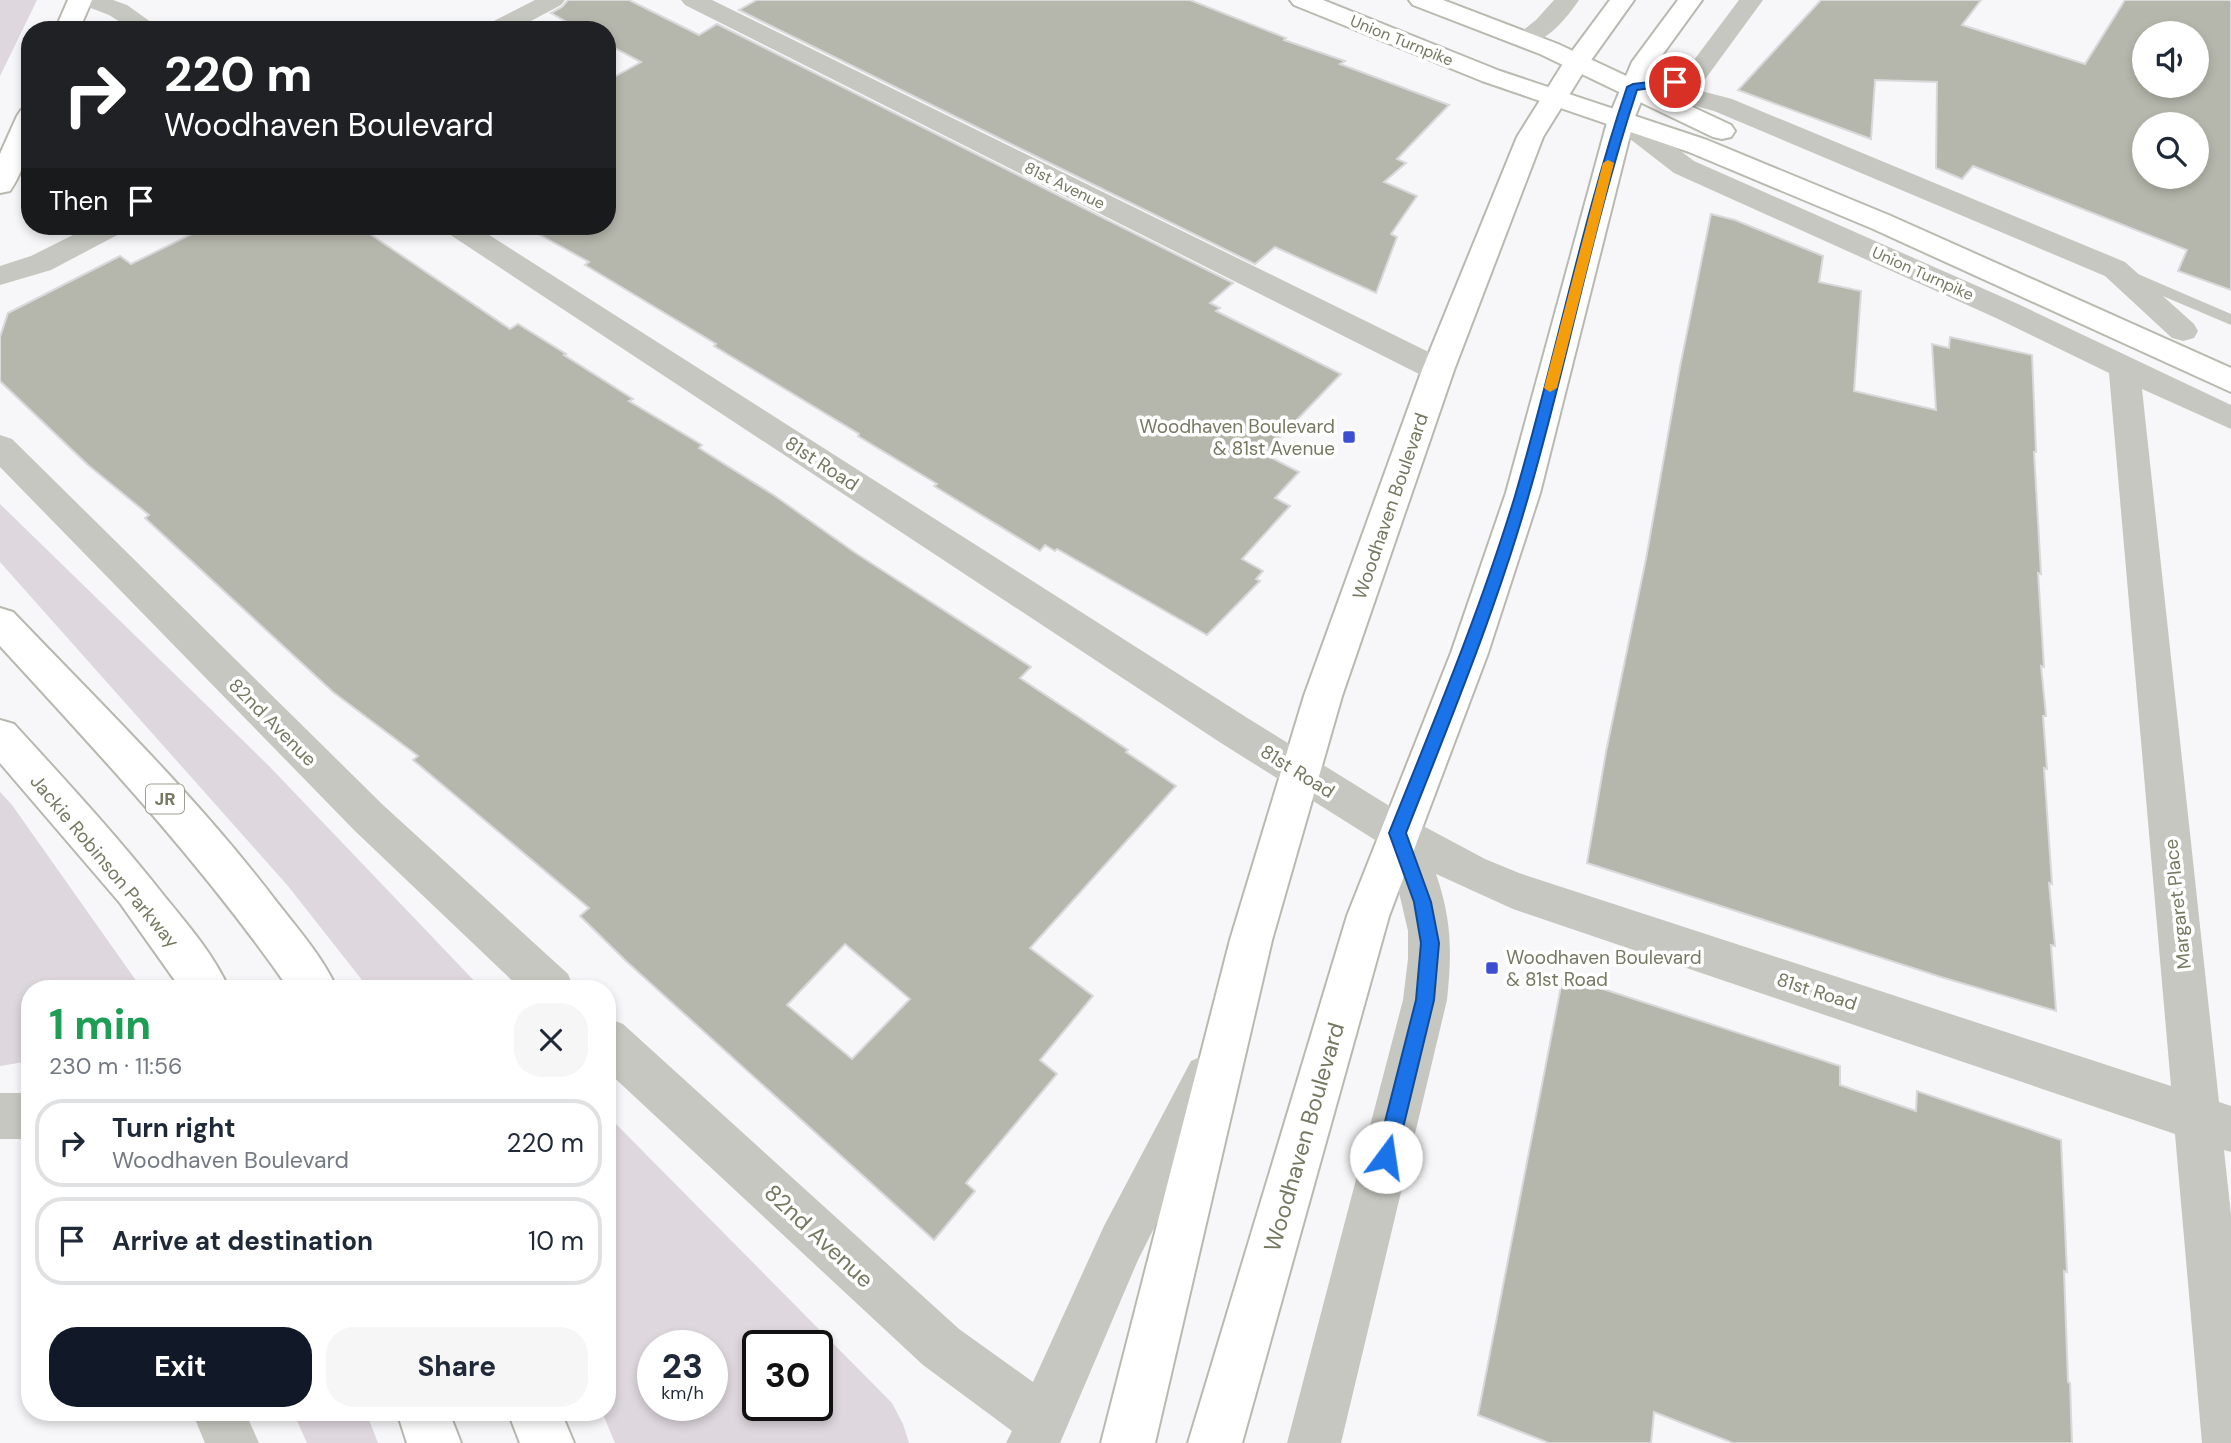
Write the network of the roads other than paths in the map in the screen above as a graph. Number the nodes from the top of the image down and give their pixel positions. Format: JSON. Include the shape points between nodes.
{"nodes":[{"id":1,"x":80,"y":0,"type":"edge"},
{"id":2,"x":91,"y":0,"type":"edge"},
{"id":3,"x":553,"y":0,"type":"edge"},
{"id":4,"x":693,"y":0,"type":"edge"},
{"id":5,"x":1301,"y":0,"type":"edge"},
{"id":6,"x":1421,"y":0,"type":"edge"},
{"id":7,"x":1567,"y":0,"type":"edge"},
{"id":8,"x":1622,"y":0,"type":"edge"},
{"id":9,"x":1690,"y":0,"type":"edge"},
{"id":10,"x":1751,"y":0,"type":"edge"},
{"id":11,"x":71,"y":21,"type":"edge"},
{"id":12,"x":136,"y":21,"type":"edge"},
{"id":13,"x":512,"y":21,"type":"edge"},
{"id":14,"x":1524,"y":39,"type":"junction"},
{"id":15,"x":1577,"y":62,"type":"junction"},
{"id":16,"x":1633,"y":87,"type":"junction"},
{"id":17,"x":1554,"y":97,"type":"junction"},
{"id":18,"x":1621,"y":119,"type":"junction"},
{"id":19,"x":21,"y":137,"type":"edge"},
{"id":20,"x":0,"y":185,"type":"edge"},
{"id":21,"x":95,"y":235,"type":"edge"},
{"id":22,"x":470,"y":235,"type":"edge"},
{"id":23,"x":2115,"y":269,"type":"junction"},
{"id":24,"x":0,"y":276,"type":"edge"},
{"id":25,"x":2231,"y":320,"type":"edge"},
{"id":26,"x":2182,"y":331,"type":"junction"},
{"id":27,"x":2231,"y":353,"type":"edge"},
{"id":28,"x":2124,"y":366,"type":"junction"},
{"id":29,"x":1437,"y":370,"type":"junction"},
{"id":30,"x":2231,"y":381,"type":"edge"},
{"id":31,"x":2231,"y":418,"type":"edge"},
{"id":32,"x":0,"y":447,"type":"edge"},
{"id":33,"x":0,"y":622,"type":"edge"},
{"id":34,"x":0,"y":736,"type":"edge"},
{"id":35,"x":1299,"y":771,"type":"junction"},
{"id":36,"x":1398,"y":833,"type":"junction"},
{"id":37,"x":200,"y":980,"type":"edge"},
{"id":38,"x":309,"y":980,"type":"edge"},
{"id":39,"x":542,"y":980,"type":"edge"},
{"id":40,"x":1226,"y":1041,"type":"junction"},
{"id":41,"x":616,"y":1048,"type":"edge"},
{"id":42,"x":0,"y":1116,"type":"edge"},
{"id":43,"x":21,"y":1116,"type":"edge"},
{"id":44,"x":2215,"y":1123,"type":"edge"},
{"id":45,"x":222,"y":1421,"type":"edge"},
{"id":46,"x":426,"y":1421,"type":"edge"},
{"id":47,"x":538,"y":1421,"type":"edge"},
{"id":48,"x":1037,"y":1431,"type":"edge"},
{"id":49,"x":232,"y":1443,"type":"edge"},
{"id":50,"x":434,"y":1443,"type":"edge"},
{"id":51,"x":547,"y":1443,"type":"edge"},
{"id":52,"x":1128,"y":1443,"type":"edge"},
{"id":53,"x":1215,"y":1443,"type":"edge"},
{"id":54,"x":1314,"y":1443,"type":"edge"},
{"id":55,"x":2230,"y":1443,"type":"edge"}],
"edges":[{"from":1,"to":11,"type":"main road"},
{"from":2,"to":12,"type":"street"},
{"from":3,"to":13,"type":"street"},
{"from":4,"to":29,"type":"street","name":"81st Avenue"},
{"from":5,"to":17,"type":"main road","name":"Union Turnpike"},
{"from":6,"to":14,"type":"main road"},
{"from":7,"to":14,"type":"street","via":[[1545,25]]},
{"from":8,"to":15,"type":"main road","name":"Woodhaven Boulevard"},
{"from":9,"to":16,"type":"main road","name":"Woodhaven Boulevard","via":[[1645,62]]},
{"from":10,"to":16,"type":"street","via":[[1697,73],[1675,82]]},
{"from":14,"to":15,"type":"main road"},
{"from":15,"to":16,"type":"main road"},
{"from":15,"to":17,"type":"main road","name":"Woodhaven Boulevard"},
{"from":16,"to":18,"type":"main road","name":"Woodhaven Boulevard"},
{"from":16,"to":23,"type":"street","via":[[1723,105]]},
{"from":16,"to":26,"type":"main road","via":[[1726,133]]},
{"from":17,"to":18,"type":"main road","name":"Union Turnpike"},
{"from":17,"to":29,"type":"main road","name":"Woodhaven Boulevard","via":[[1530,137]]},
{"from":18,"to":28,"type":"street","name":"Union Turnpike","via":[[1684,167]]},
{"from":18,"to":30,"type":"main road","name":"Union Turnpike","via":[[1881,222]]},
{"from":18,"to":36,"type":"main road","name":"Woodhaven Boulevard","via":[[1504,554]]},
{"from":19,"to":20,"type":"main road"},
{"from":21,"to":24,"type":"street"},
{"from":22,"to":35,"type":"street","name":"81st Road"},
{"from":23,"to":25,"type":"lane"},
{"from":23,"to":26,"type":"street"},
{"from":26,"to":27,"type":"main road"},
{"from":28,"to":31,"type":"street","name":"Union Turnpike"},
{"from":28,"to":44,"type":"street","name":"Margaret Place"},
{"from":29,"to":35,"type":"main road","name":"Woodhaven Boulevard"},
{"from":32,"to":39,"type":"street","name":"82nd Avenue","via":[[369,818]]},
{"from":33,"to":38,"type":"main road","number":"JR","via":[[217,858]]},
{"from":34,"to":37,"type":"main road","name":"Jackie Robinson Parkway","via":[[99,846]]},
{"from":35,"to":36,"type":"street","name":"81st Road"},
{"from":35,"to":40,"type":"main road","name":"Woodhaven Boulevard"},
{"from":36,"to":44,"type":"street","name":"81st Road","via":[[1513,890]]},
{"from":36,"to":53,"type":"main road","name":"Woodhaven Boulevard","via":[[1368,916]]},
{"from":36,"to":54,"type":"street","via":[[1416,879],[1430,943],[1425,1000]]},
{"from":40,"to":48,"type":"street","name":"Woodhaven Boulevard","via":[[1121,1243]]},
{"from":40,"to":52,"type":"main road","name":"Woodhaven Boulevard"},
{"from":41,"to":48,"type":"street","name":"82nd Avenue"},
{"from":42,"to":43,"type":"street"},
{"from":44,"to":55,"type":"street","name":"Margaret Place"},
{"from":45,"to":49,"type":"street"},
{"from":46,"to":50,"type":"main road"},
{"from":47,"to":51,"type":"main road"}]}
